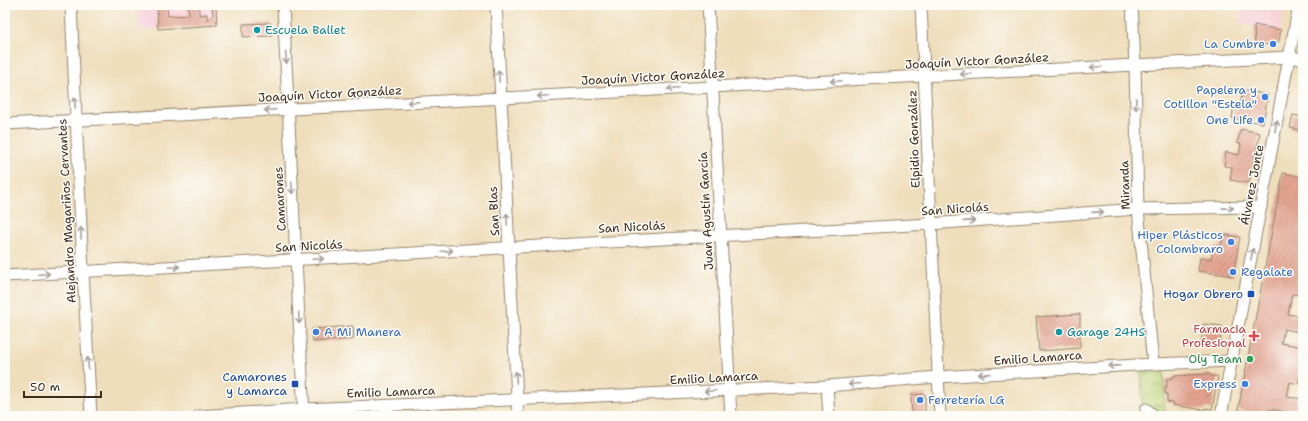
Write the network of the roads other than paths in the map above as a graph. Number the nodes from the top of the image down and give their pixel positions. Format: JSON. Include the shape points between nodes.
{"nodes":[{"id":1,"x":71,"y":5,"type":"edge"},
{"id":2,"x":283,"y":5,"type":"edge"},
{"id":3,"x":496,"y":5,"type":"edge"},
{"id":4,"x":708,"y":5,"type":"edge"},
{"id":5,"x":921,"y":5,"type":"edge"},
{"id":6,"x":1132,"y":5,"type":"edge"},
{"id":7,"x":1299,"y":5,"type":"edge"},
{"id":8,"x":1289,"y":57,"type":"junction"},
{"id":9,"x":1303,"y":59,"type":"edge"},
{"id":10,"x":1135,"y":65,"type":"junction"},
{"id":11,"x":925,"y":76,"type":"junction"},
{"id":12,"x":712,"y":88,"type":"junction"},
{"id":13,"x":500,"y":98,"type":"junction"},
{"id":14,"x":288,"y":109,"type":"junction"},
{"id":15,"x":76,"y":120,"type":"junction"},
{"id":16,"x":5,"y":124,"type":"edge"},
{"id":17,"x":1261,"y":208,"type":"junction"},
{"id":18,"x":1138,"y":209,"type":"junction"},
{"id":19,"x":930,"y":224,"type":"junction"},
{"id":20,"x":720,"y":235,"type":"junction"},
{"id":21,"x":509,"y":248,"type":"junction"},
{"id":22,"x":295,"y":260,"type":"junction"},
{"id":23,"x":82,"y":271,"type":"junction"},
{"id":24,"x":5,"y":276,"type":"edge"},
{"id":25,"x":1231,"y":361,"type":"junction"},
{"id":26,"x":1152,"y":364,"type":"junction"},
{"id":27,"x":938,"y":377,"type":"junction"},
{"id":28,"x":827,"y":386,"type":"junction"},
{"id":29,"x":730,"y":390,"type":"junction"},
{"id":30,"x":517,"y":400,"type":"junction"},
{"id":31,"x":304,"y":412,"type":"edge"},
{"id":32,"x":91,"y":416,"type":"edge"},
{"id":33,"x":199,"y":416,"type":"edge"},
{"id":34,"x":518,"y":416,"type":"edge"},
{"id":35,"x":731,"y":416,"type":"edge"},
{"id":36,"x":829,"y":416,"type":"edge"},
{"id":37,"x":940,"y":416,"type":"edge"},
{"id":38,"x":1221,"y":416,"type":"edge"}],
"edges":[{"from":15,"to":1,"type":"street","name":"Alejandro Magariños Cervantes","one_way":true},
{"from":2,"to":14,"type":"street","name":"Camarones","one_way":true},
{"from":13,"to":3,"type":"street","name":"San Blas","one_way":true},
{"from":4,"to":12,"type":"street","name":"Juan Agustín García"},
{"from":5,"to":11,"type":"street","name":"Elpidio González"},
{"from":6,"to":10,"type":"street","name":"Miranda"},
{"from":7,"to":8,"type":"street","name":"Álvarez Jonte"},
{"from":8,"to":9,"type":"street","name":"Joaquín Victor González"},
{"from":8,"to":10,"type":"street","name":"Joaquín Victor González"},
{"from":17,"to":8,"type":"street","name":"Álvarez Jonte","one_way":true},
{"from":10,"to":11,"type":"street","name":"Joaquín Victor González","one_way":true},
{"from":10,"to":18,"type":"street","name":"Miranda","one_way":true},
{"from":11,"to":12,"type":"street","name":"Joaquín Victor González","one_way":true},
{"from":11,"to":19,"type":"street","name":"Elpidio González"},
{"from":12,"to":13,"type":"street","name":"Joaquín Victor González","one_way":true},
{"from":12,"to":20,"type":"street","name":"Juan Agustín García"},
{"from":13,"to":14,"type":"street","name":"Joaquín Victor González","one_way":true},
{"from":21,"to":13,"type":"street","name":"San Blas","one_way":true},
{"from":14,"to":15,"type":"street","name":"Joaquín Victor González","one_way":true},
{"from":14,"to":22,"type":"street","name":"Camarones","one_way":true},
{"from":15,"to":16,"type":"street","name":"Joaquín Victor González"},
{"from":23,"to":15,"type":"street","name":"Alejandro Magariños Cervantes","one_way":true},
{"from":18,"to":17,"type":"street","name":"San Nicolás","one_way":true},
{"from":25,"to":17,"type":"street","name":"Álvarez Jonte","one_way":true},
{"from":19,"to":18,"type":"street","name":"San Nicolás","one_way":true},
{"from":18,"to":26,"type":"street","name":"Miranda"},
{"from":19,"to":20,"type":"street","name":"San Nicolás"},
{"from":19,"to":27,"type":"street","name":"Elpidio González"},
{"from":20,"to":21,"type":"street","name":"San Nicolás"},
{"from":20,"to":29,"type":"street","name":"Juan Agustín García"},
{"from":22,"to":21,"type":"street","name":"San Nicolás","one_way":true},
{"from":30,"to":21,"type":"street","name":"San Blas","one_way":true},
{"from":23,"to":22,"type":"street","name":"San Nicolás","one_way":true},
{"from":22,"to":31,"type":"street","name":"Camarones","one_way":true},
{"from":24,"to":23,"type":"street","name":"San Nicolás","one_way":true},
{"from":32,"to":23,"type":"street","name":"Alejandro Magariños Cervantes","one_way":true},
{"from":25,"to":26,"type":"street","name":"Emilio Lamarca"},
{"from":25,"to":38,"type":"street","name":"Álvarez Jonte"},
{"from":26,"to":27,"type":"street","name":"Emilio Lamarca","one_way":true},
{"from":27,"to":28,"type":"street","name":"Emilio Lamarca","one_way":true},
{"from":27,"to":37,"type":"street","name":"Elpidio González"},
{"from":28,"to":29,"type":"street","name":"Emilio Lamarca"},
{"from":28,"to":36,"type":"street"},
{"from":29,"to":30,"type":"street","name":"Emilio Lamarca","one_way":true},
{"from":29,"to":35,"type":"street","name":"Juan Agustín García"},
{"from":30,"to":31,"type":"street","name":"Emilio Lamarca"},
{"from":30,"to":34,"type":"street","name":"San Blas"},
{"from":31,"to":33,"type":"street","name":"Emilio Lamarca"}]}
